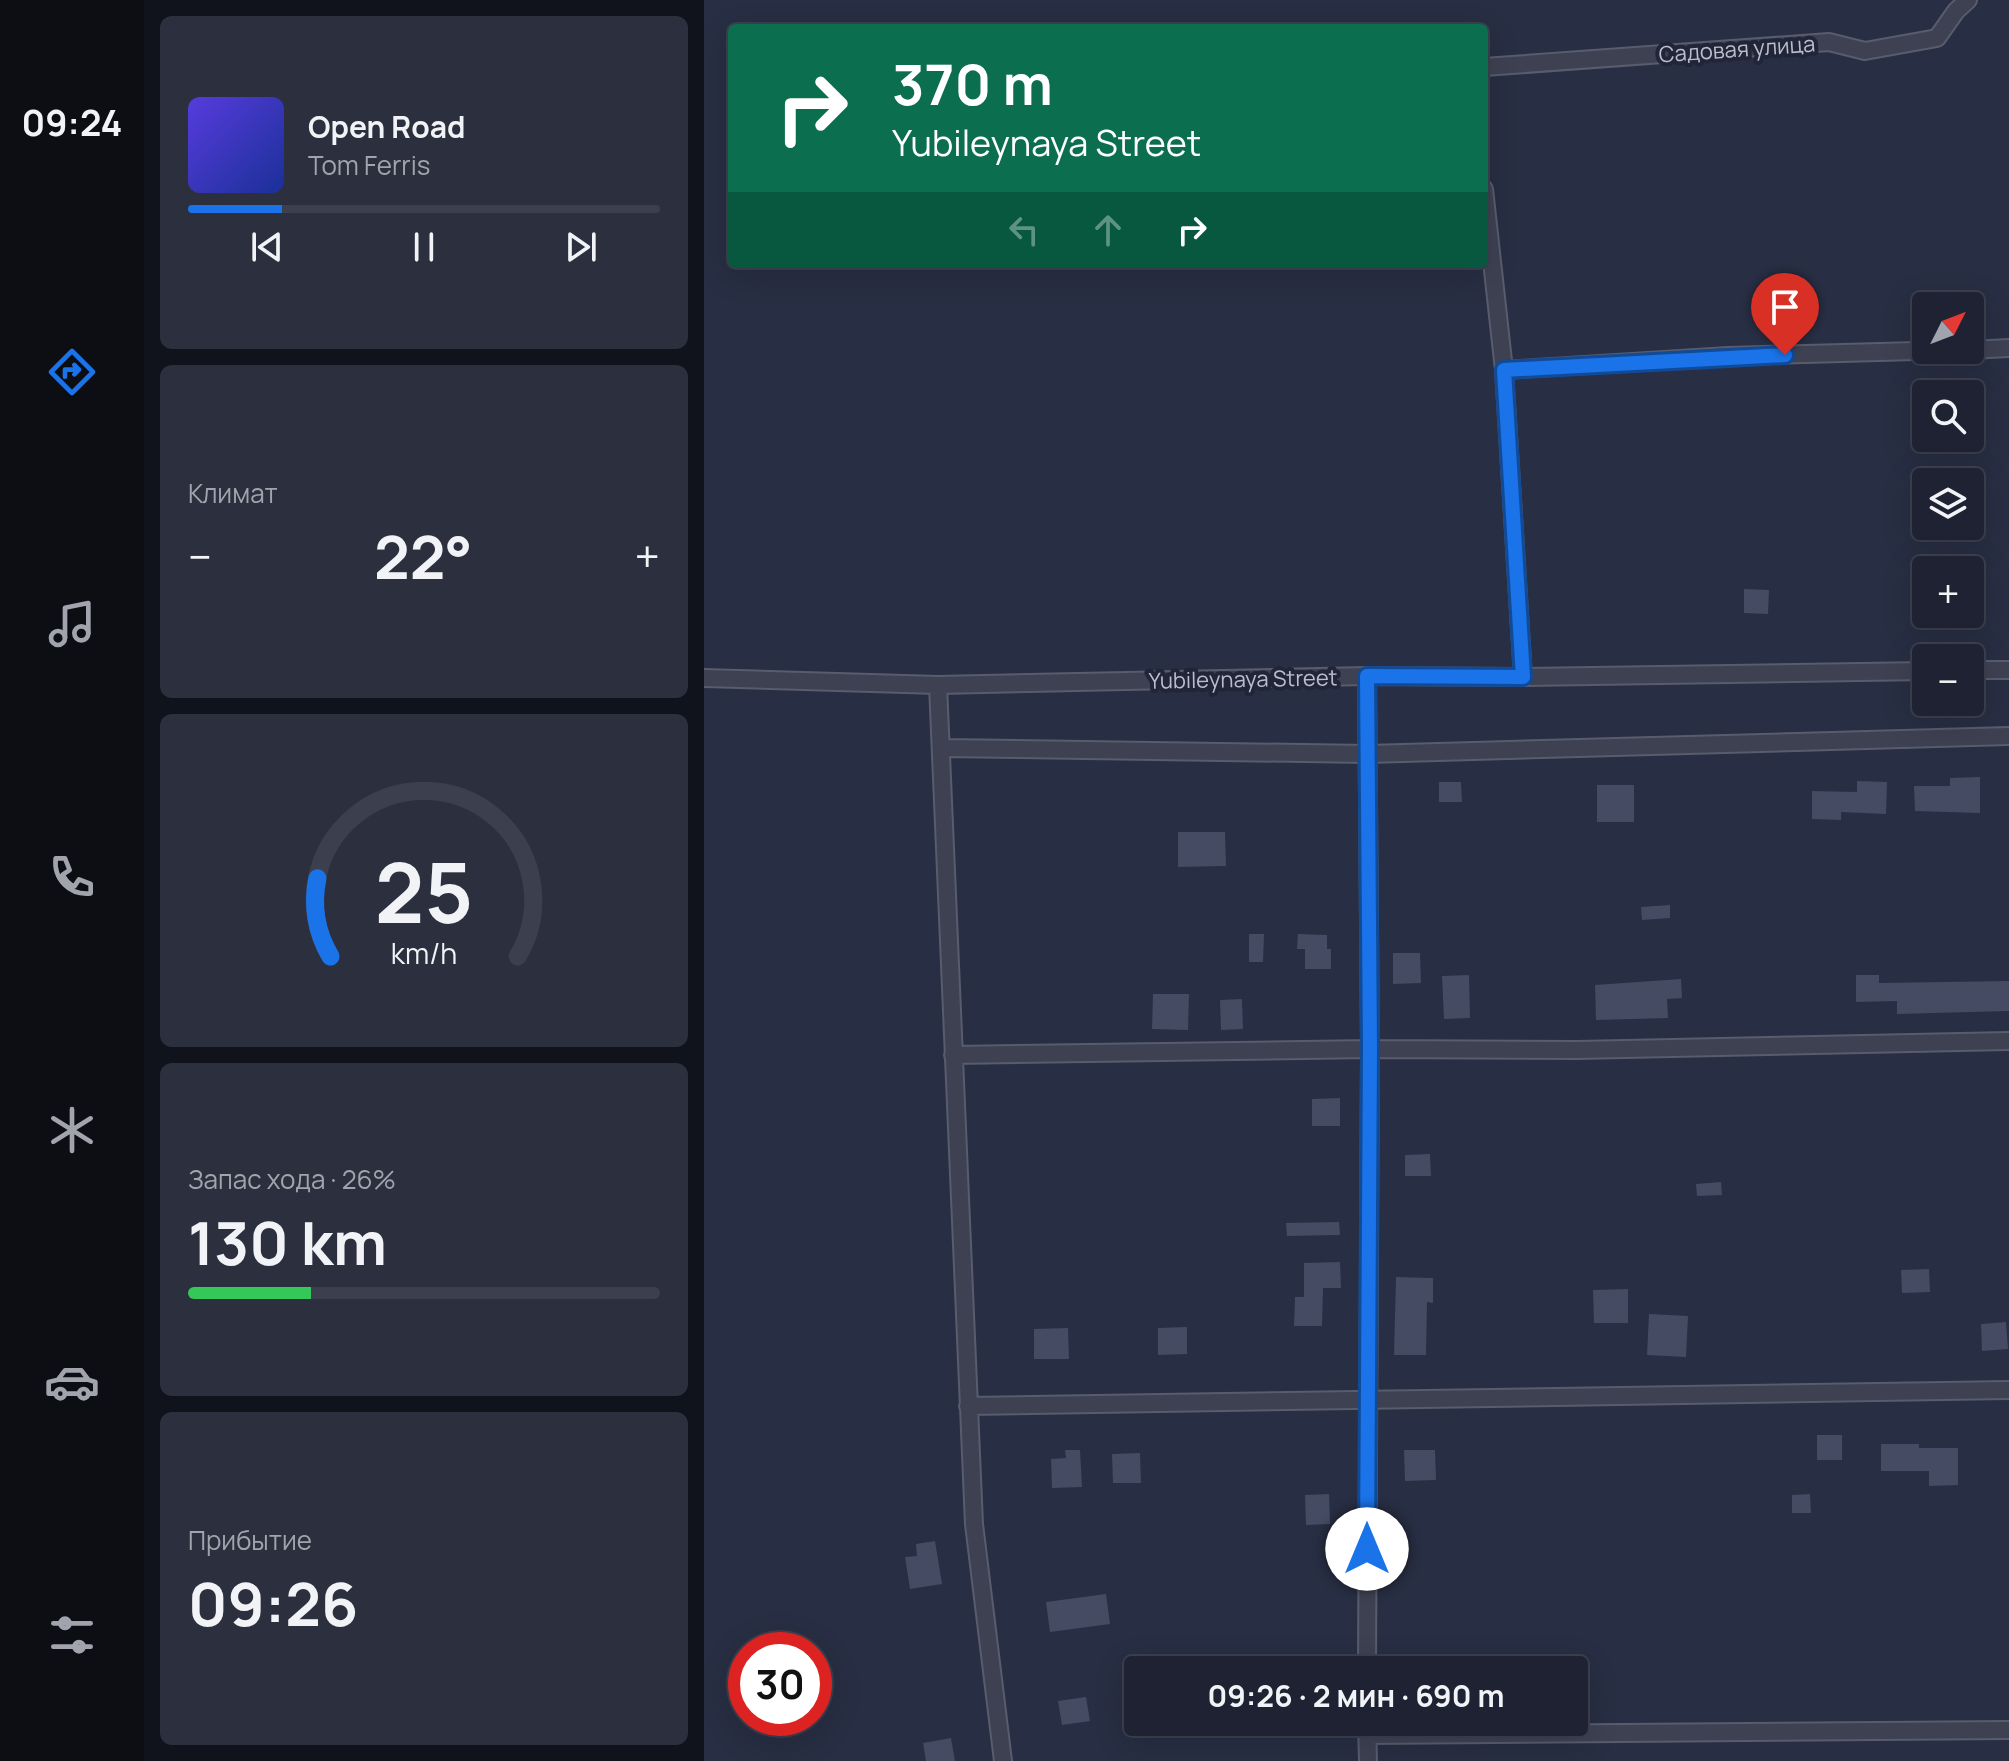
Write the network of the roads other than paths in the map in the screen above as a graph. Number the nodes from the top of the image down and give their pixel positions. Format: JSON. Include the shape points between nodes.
{"nodes":[{"id":1,"x":1968,"y":0,"type":"edge"},
{"id":2,"x":1488,"y":66,"type":"edge"},
{"id":3,"x":1488,"y":225,"type":"edge"},
{"id":4,"x":2009,"y":348,"type":"edge"},
{"id":5,"x":1984,"y":349,"type":"edge"},
{"id":6,"x":1912,"y":351,"type":"edge"},
{"id":7,"x":1504,"y":370,"type":"junction"},
{"id":8,"x":1984,"y":670,"type":"edge"},
{"id":9,"x":2009,"y":670,"type":"edge"},
{"id":10,"x":1912,"y":671,"type":"edge"},
{"id":11,"x":1367,"y":676,"type":"junction"},
{"id":12,"x":1523,"y":677,"type":"junction"},
{"id":13,"x":704,"y":678,"type":"edge"},
{"id":14,"x":938,"y":685,"type":"junction"},
{"id":15,"x":2009,"y":736,"type":"edge"},
{"id":16,"x":942,"y":748,"type":"junction"},
{"id":17,"x":1368,"y":754,"type":"junction"},
{"id":18,"x":2009,"y":1041,"type":"edge"},
{"id":19,"x":1370,"y":1049,"type":"junction"},
{"id":20,"x":953,"y":1055,"type":"junction"},
{"id":21,"x":2009,"y":1390,"type":"edge"},
{"id":22,"x":1367,"y":1399,"type":"junction"},
{"id":23,"x":968,"y":1406,"type":"junction"},
{"id":24,"x":1367,"y":1656,"type":"edge"},
{"id":25,"x":1588,"y":1729,"type":"edge"},
{"id":26,"x":2009,"y":1730,"type":"edge"},
{"id":27,"x":1367,"y":1736,"type":"edge"},
{"id":28,"x":1003,"y":1761,"type":"edge"},
{"id":29,"x":1368,"y":1761,"type":"edge"}],
"edges":[{"from":1,"to":2,"type":"street","name":"Садовая улица","via":[[1937,38],[1865,51],[1829,42]]},
{"from":3,"to":7,"type":"street"},
{"from":4,"to":5,"type":"street"},
{"from":6,"to":7,"type":"street"},
{"from":7,"to":12,"type":"street"},
{"from":8,"to":9,"type":"street"},
{"from":10,"to":12,"type":"street","name":"Yubileynaya Street"},
{"from":11,"to":12,"type":"street","name":"Yubileynaya Street"},
{"from":11,"to":14,"type":"street","name":"Yubileynaya Street"},
{"from":11,"to":17,"type":"street"},
{"from":13,"to":14,"type":"street","name":"Yubileynaya Street"},
{"from":14,"to":16,"type":"street"},
{"from":15,"to":17,"type":"street"},
{"from":16,"to":17,"type":"street"},
{"from":16,"to":20,"type":"street"},
{"from":17,"to":19,"type":"street"},
{"from":18,"to":19,"type":"street"},
{"from":19,"to":20,"type":"street"},
{"from":19,"to":22,"type":"street"},
{"from":20,"to":23,"type":"street"},
{"from":21,"to":22,"type":"street"},
{"from":22,"to":23,"type":"street"},
{"from":22,"to":24,"type":"street"},
{"from":23,"to":28,"type":"street","via":[[974,1524]]},
{"from":25,"to":26,"type":"street"},
{"from":27,"to":29,"type":"street"}]}
